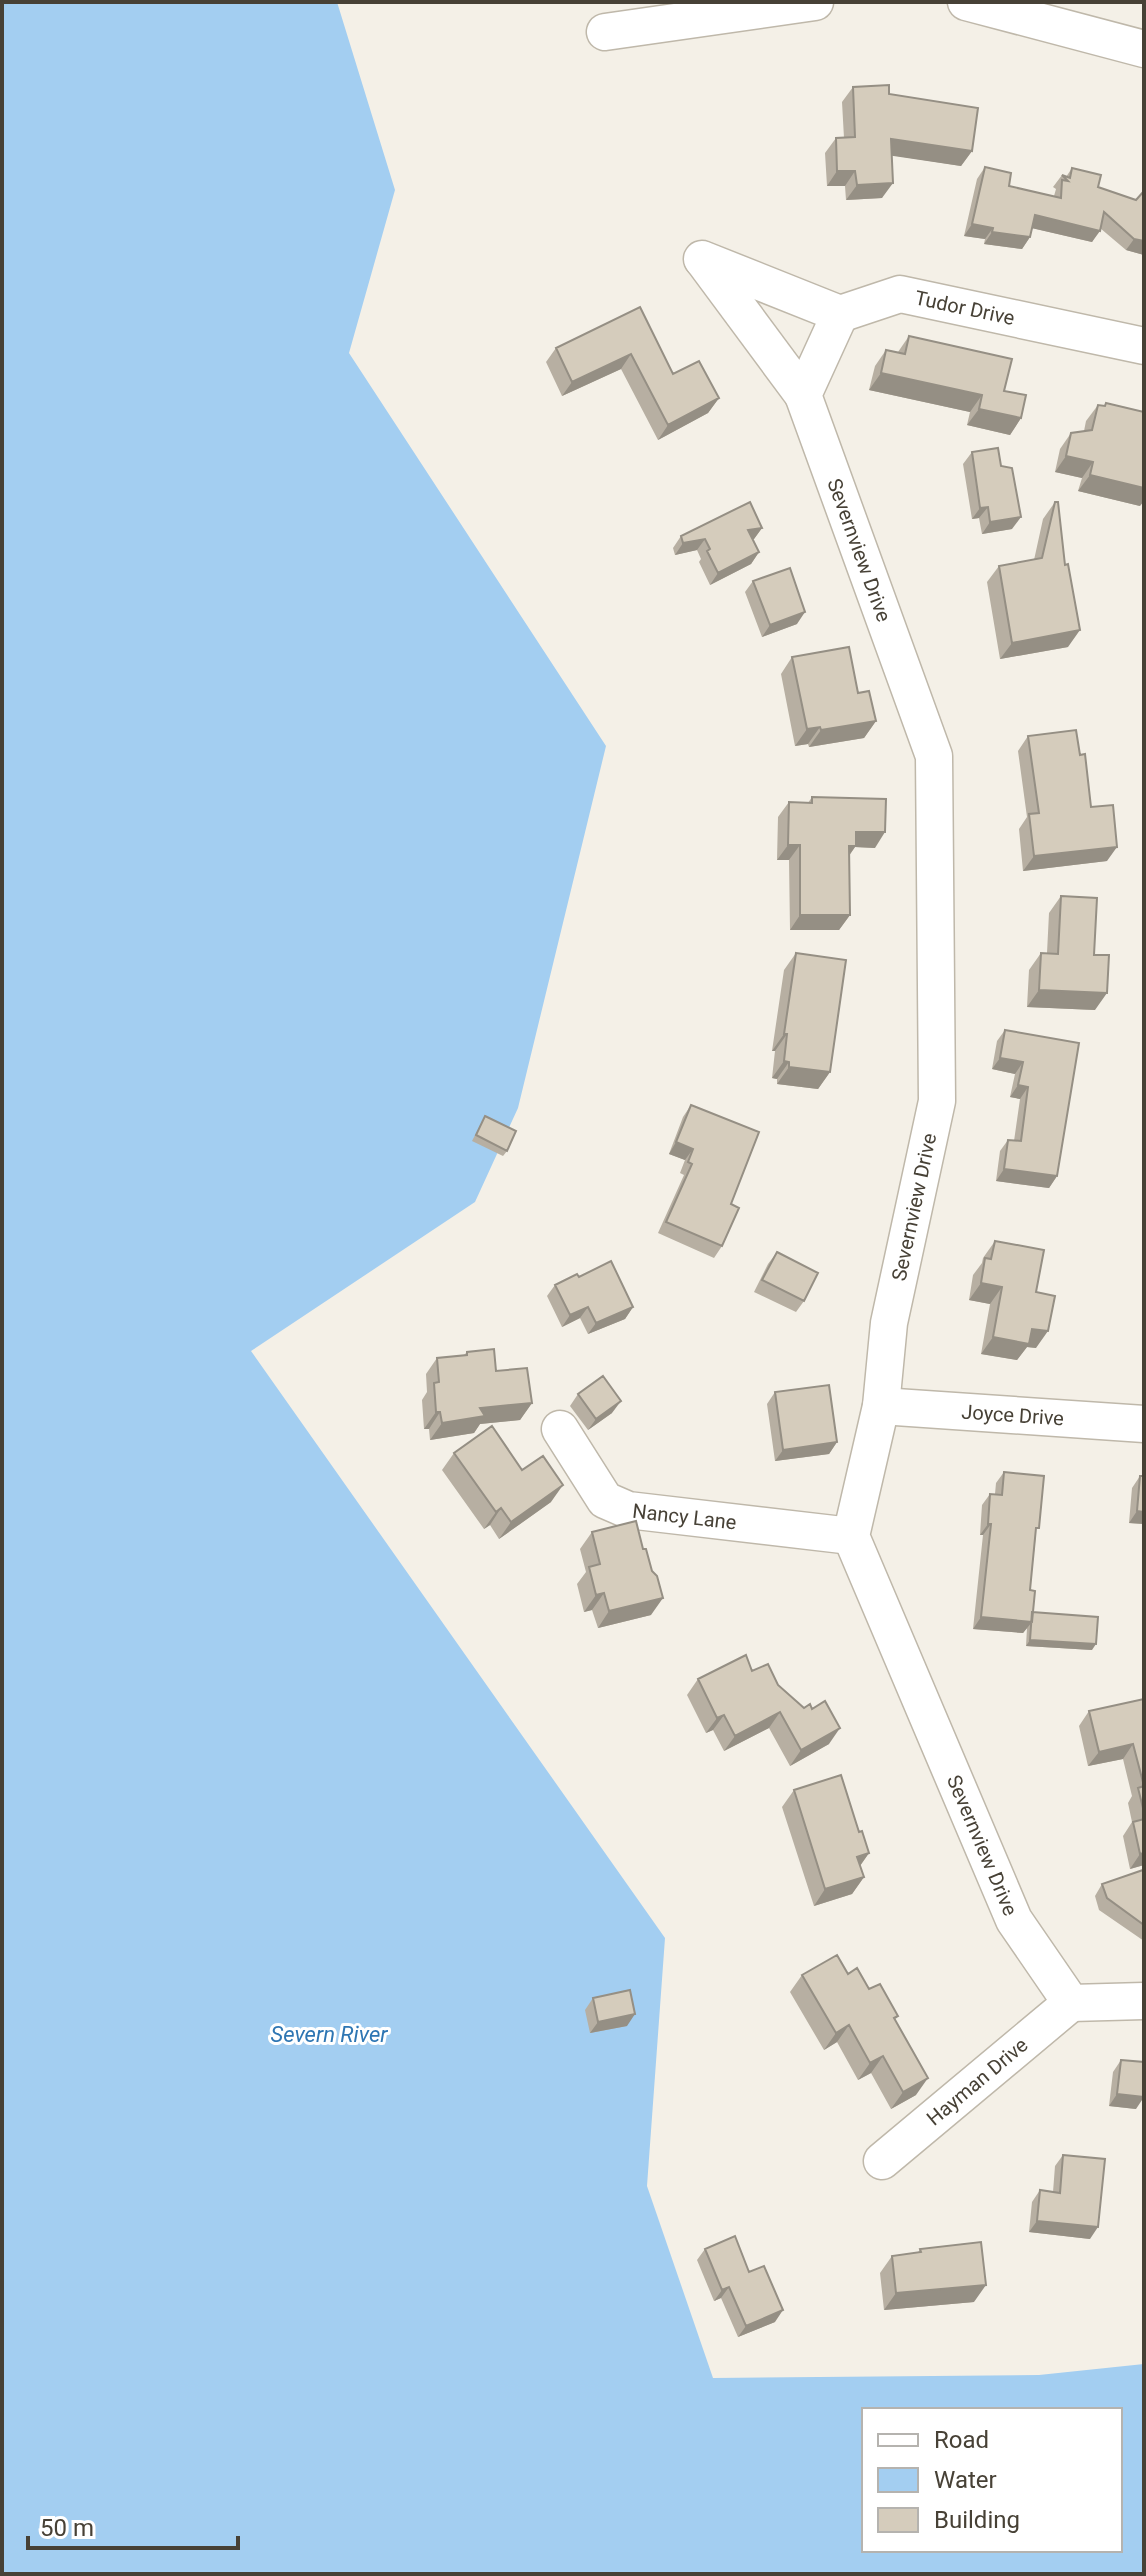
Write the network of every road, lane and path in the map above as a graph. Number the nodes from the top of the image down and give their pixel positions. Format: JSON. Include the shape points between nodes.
{"nodes":[{"id":1,"x":815,"y":2,"type":"edge"},
{"id":2,"x":966,"y":2,"type":"edge"},
{"id":3,"x":605,"y":32,"type":"dead end"},
{"id":4,"x":1144,"y":49,"type":"edge"},
{"id":5,"x":840,"y":314,"type":"junction"},
{"id":6,"x":1144,"y":346,"type":"edge"},
{"id":7,"x":803,"y":395,"type":"junction"},
{"id":8,"x":881,"y":1406,"type":"junction"},
{"id":9,"x":1144,"y":1424,"type":"edge"},
{"id":10,"x":560,"y":1429,"type":"dead end"},
{"id":11,"x":851,"y":1536,"type":"junction"},
{"id":12,"x":1144,"y":2001,"type":"edge"},
{"id":13,"x":1071,"y":2003,"type":"junction"},
{"id":14,"x":882,"y":2161,"type":"dead end"}],
"edges":[{"from":1,"to":3,"type":"street"},
{"from":2,"to":4,"type":"street"},
{"from":5,"to":6,"type":"street","name":"Tudor Drive","via":[[900,294]]},
{"from":5,"to":7,"type":"street"},
{"from":5,"to":7,"type":"street","name":"Severnview Drive","via":[[702,259]]},
{"from":7,"to":8,"type":"street","name":"Severnview Drive","via":[[934,756],[937,1101],[889,1323]]},
{"from":8,"to":9,"type":"street","name":"Joyce Drive"},
{"from":8,"to":11,"type":"street","name":"Severnview Drive"},
{"from":10,"to":11,"type":"street","name":"Nancy Lane","via":[[605,1500],[628,1510]]},
{"from":11,"to":13,"type":"street","name":"Severnview Drive","via":[[1014,1920]]},
{"from":12,"to":13,"type":"street"},
{"from":13,"to":14,"type":"street","name":"Hayman Drive"}]}
